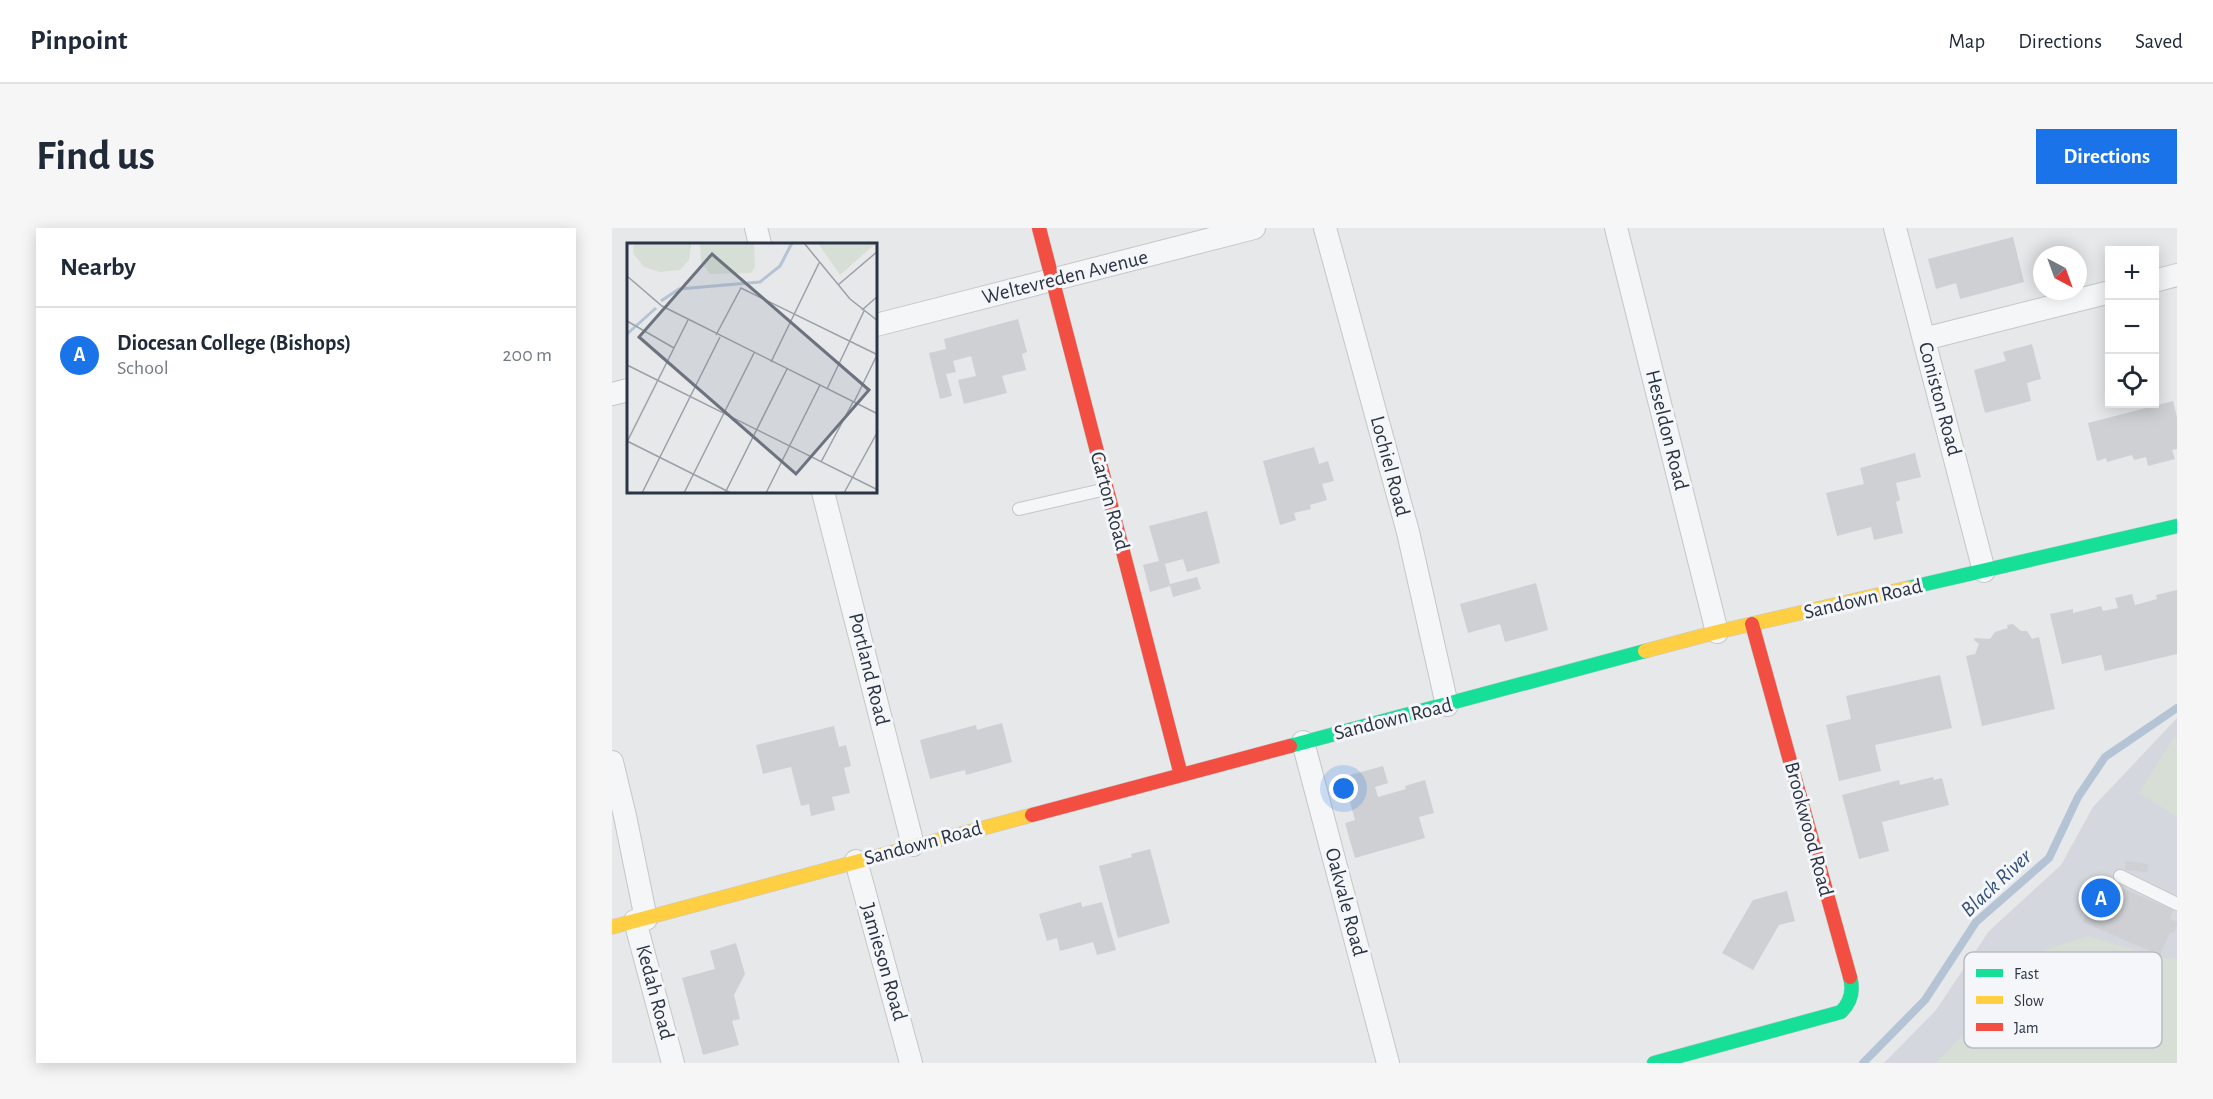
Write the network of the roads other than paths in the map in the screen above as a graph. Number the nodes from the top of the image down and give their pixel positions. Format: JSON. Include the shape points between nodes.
{"nodes":[{"id":1,"x":756,"y":228,"type":"edge"},
{"id":2,"x":1039,"y":228,"type":"edge"},
{"id":3,"x":1254,"y":228,"type":"edge"},
{"id":4,"x":1325,"y":228,"type":"edge"},
{"id":5,"x":1616,"y":228,"type":"edge"},
{"id":6,"x":1895,"y":228,"type":"edge"},
{"id":7,"x":760,"y":243,"type":"edge"},
{"id":8,"x":2177,"y":275,"type":"edge"},
{"id":9,"x":1053,"y":280,"type":"junction"},
{"id":10,"x":2159,"y":280,"type":"edge"},
{"id":11,"x":2105,"y":293,"type":"edge"},
{"id":12,"x":878,"y":324,"type":"edge"},
{"id":13,"x":1923,"y":339,"type":"junction"},
{"id":14,"x":627,"y":390,"type":"edge"},
{"id":15,"x":612,"y":394,"type":"edge"},
{"id":16,"x":1107,"y":488,"type":"junction"},
{"id":17,"x":824,"y":494,"type":"edge"},
{"id":18,"x":1019,"y":508,"type":"dead end"},
{"id":19,"x":2177,"y":525,"type":"edge"},
{"id":20,"x":1984,"y":571,"type":"junction"},
{"id":21,"x":1752,"y":624,"type":"junction"},
{"id":22,"x":1717,"y":632,"type":"junction"},
{"id":23,"x":1448,"y":705,"type":"junction"},
{"id":24,"x":1303,"y":742,"type":"junction"},
{"id":25,"x":612,"y":762,"type":"edge"},
{"id":26,"x":1181,"y":775,"type":"junction"},
{"id":27,"x":913,"y":845,"type":"junction"},
{"id":28,"x":856,"y":861,"type":"junction"},
{"id":29,"x":2121,"y":876,"type":"dead end"},
{"id":30,"x":2177,"y":904,"type":"edge"},
{"id":31,"x":641,"y":920,"type":"junction"},
{"id":32,"x":612,"y":927,"type":"edge"},
{"id":33,"x":673,"y":1063,"type":"edge"},
{"id":34,"x":911,"y":1063,"type":"edge"},
{"id":35,"x":1388,"y":1063,"type":"edge"},
{"id":36,"x":1654,"y":1063,"type":"edge"}],
"edges":[{"from":1,"to":7,"type":"street"},
{"from":2,"to":9,"type":"street","name":"Garton Road"},
{"from":3,"to":9,"type":"street","name":"Weltevreden Avenue"},
{"from":4,"to":23,"type":"street","name":"Lochiel Road","via":[[1408,532]]},
{"from":5,"to":22,"type":"street","name":"Heseldon Road"},
{"from":6,"to":13,"type":"street","name":"Coniston Road"},
{"from":8,"to":10,"type":"street"},
{"from":9,"to":12,"type":"street","name":"Weltevreden Avenue"},
{"from":9,"to":16,"type":"street","name":"Garton Road"},
{"from":11,"to":13,"type":"street"},
{"from":13,"to":20,"type":"street","name":"Coniston Road"},
{"from":14,"to":15,"type":"street"},
{"from":16,"to":18,"type":"lane"},
{"from":16,"to":26,"type":"street","name":"Garton Road"},
{"from":17,"to":27,"type":"street","name":"Portland Road"},
{"from":19,"to":20,"type":"street","name":"Sandown Road"},
{"from":20,"to":21,"type":"street","name":"Sandown Road"},
{"from":21,"to":22,"type":"street","name":"Sandown Road"},
{"from":21,"to":36,"type":"street","name":"Brookwood Road","via":[[1852,996],[1841,1012],[1822,1019]]},
{"from":22,"to":23,"type":"street","name":"Sandown Road"},
{"from":23,"to":24,"type":"street","name":"Sandown Road"},
{"from":24,"to":26,"type":"street","name":"Sandown Road"},
{"from":24,"to":35,"type":"street","name":"Oakvale Road"},
{"from":25,"to":31,"type":"street","name":"Kedah Road","via":[[626,816]]},
{"from":26,"to":27,"type":"street","name":"Sandown Road"},
{"from":27,"to":28,"type":"street","name":"Sandown Road"},
{"from":28,"to":31,"type":"street","name":"Sandown Road"},
{"from":28,"to":34,"type":"street","name":"Jamieson Road"},
{"from":29,"to":30,"type":"lane"},
{"from":31,"to":32,"type":"street","name":"Sandown Road"},
{"from":31,"to":33,"type":"street","name":"Kedah Road"}]}
